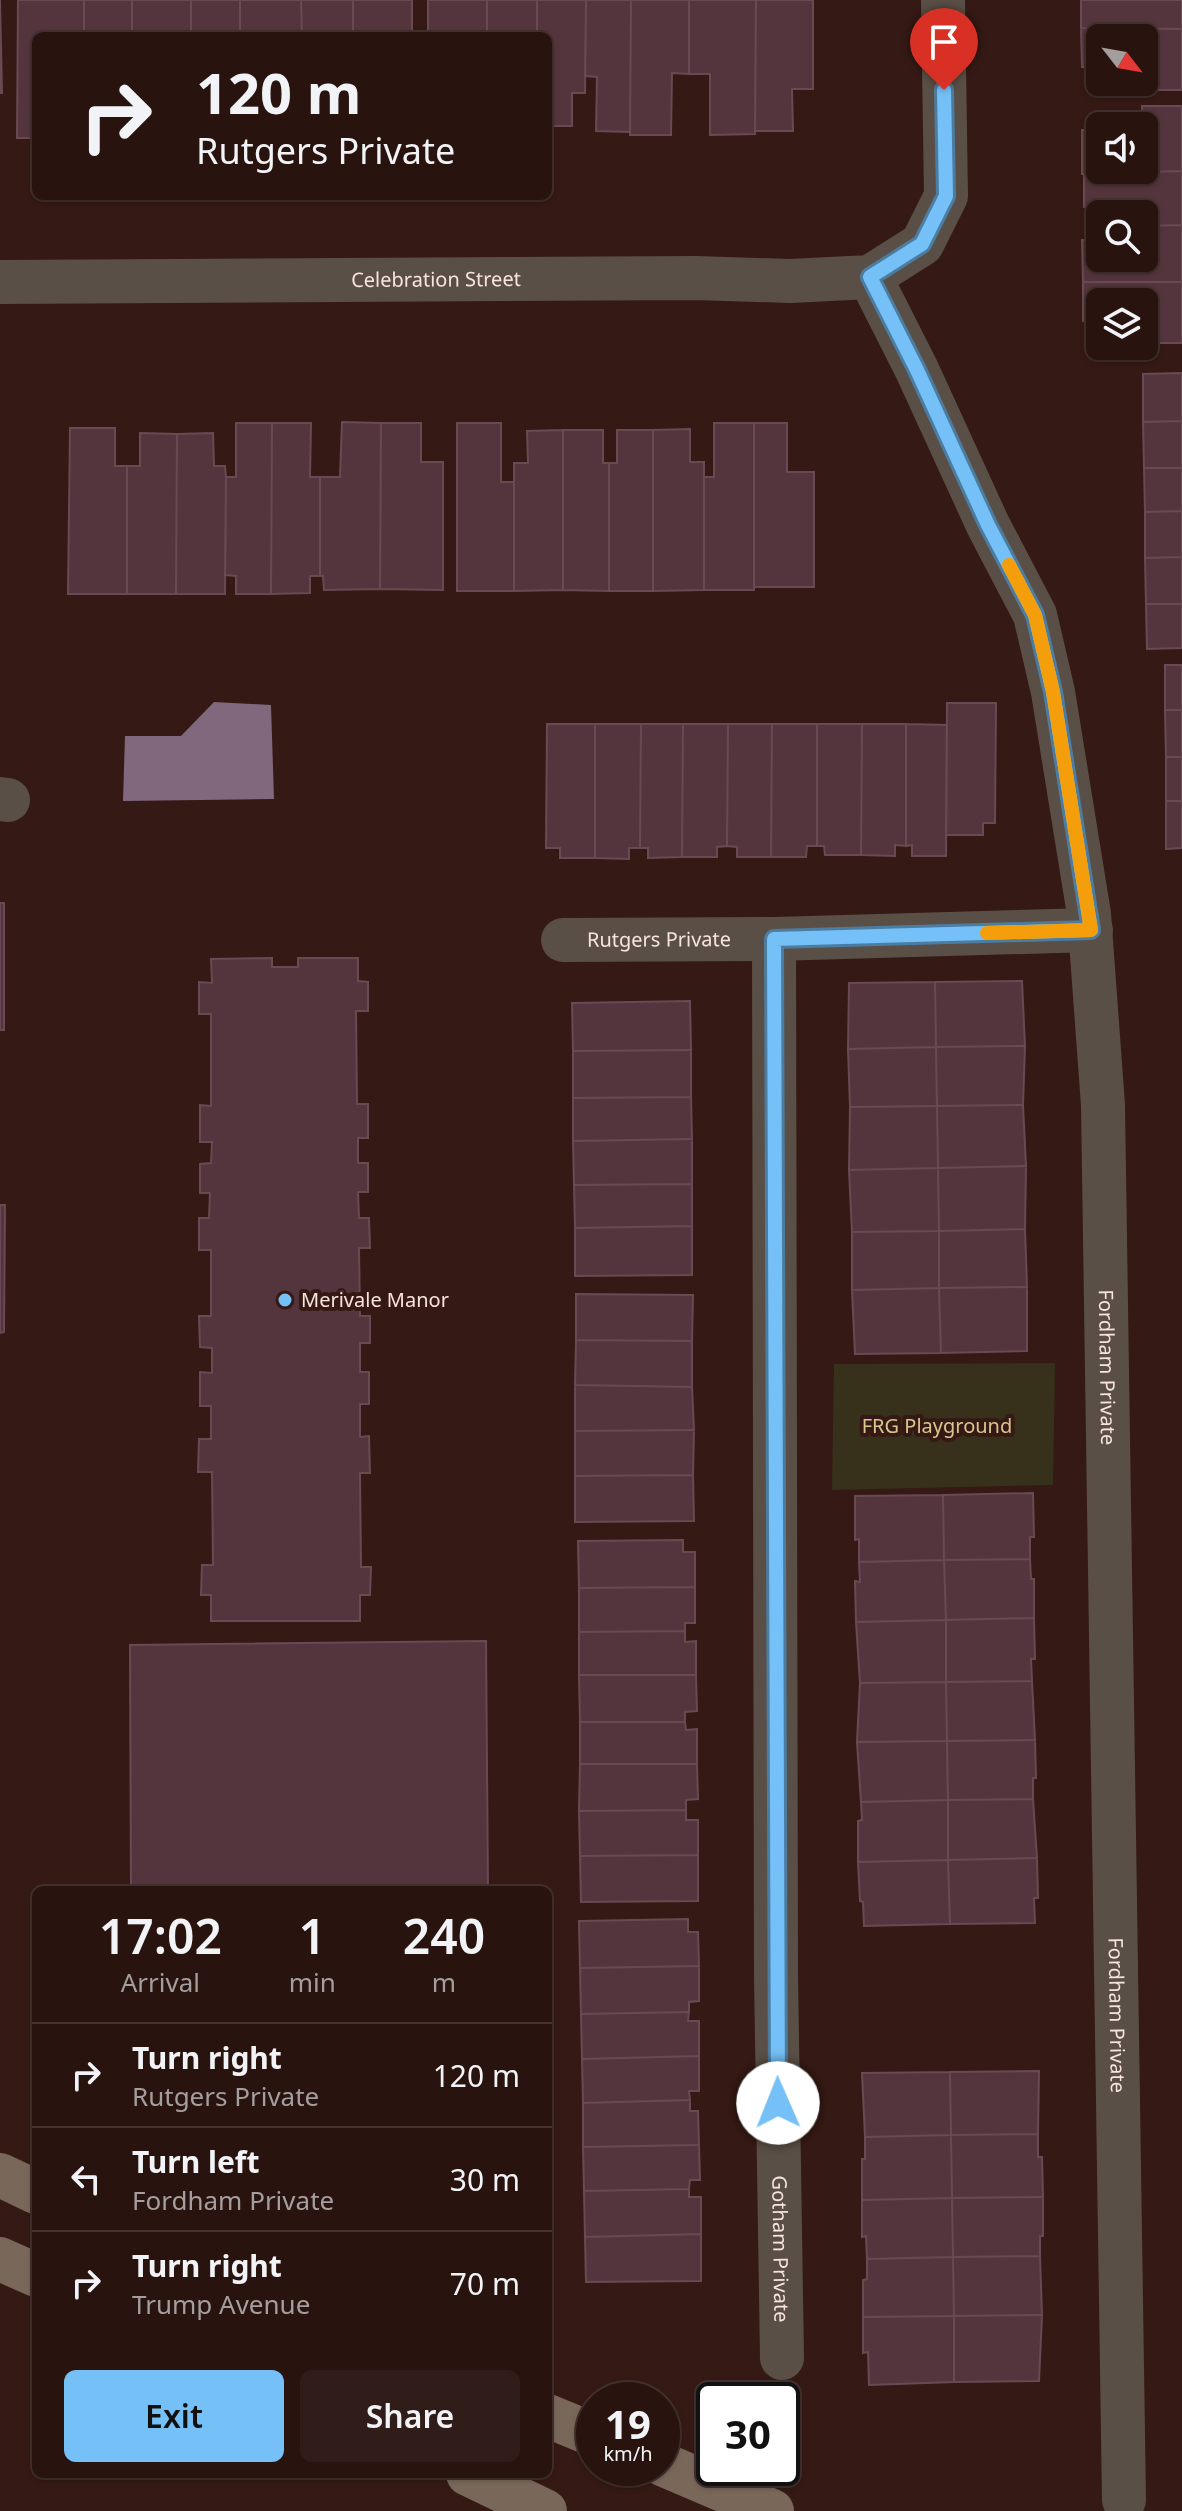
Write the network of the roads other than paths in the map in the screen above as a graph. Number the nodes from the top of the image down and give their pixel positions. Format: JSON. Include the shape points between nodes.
{"nodes":[{"id":1,"x":943,"y":0,"type":"edge"},
{"id":2,"x":870,"y":277,"type":"junction"},
{"id":3,"x":0,"y":282,"type":"edge"},
{"id":4,"x":1091,"y":930,"type":"junction"},
{"id":5,"x":774,"y":939,"type":"junction"},
{"id":6,"x":563,"y":940,"type":"dead end"},
{"id":7,"x":0,"y":2175,"type":"edge"},
{"id":8,"x":32,"y":2190,"type":"edge"},
{"id":9,"x":0,"y":2259,"type":"edge"},
{"id":10,"x":32,"y":2273,"type":"edge"},
{"id":11,"x":782,"y":2358,"type":"dead end"},
{"id":12,"x":552,"y":2418,"type":"edge"},
{"id":13,"x":576,"y":2428,"type":"edge"},
{"id":14,"x":680,"y":2472,"type":"edge"},
{"id":15,"x":476,"y":2478,"type":"edge"},
{"id":16,"x":1124,"y":2500,"type":"dead end"},
{"id":17,"x":545,"y":2511,"type":"edge"},
{"id":18,"x":772,"y":2511,"type":"edge"}],
"edges":[{"from":1,"to":2,"type":"street","via":[[946,196],[922,244]]},
{"from":2,"to":3,"type":"street","name":"Celebration Street"},
{"from":2,"to":4,"type":"street","name":"Fordham Private","via":[[1035,615],[1053,692]]},
{"from":4,"to":5,"type":"street","name":"Rutgers Private"},
{"from":4,"to":16,"type":"street","name":"Fordham Private","via":[[1104,1121]]},
{"from":5,"to":6,"type":"street","name":"Rutgers Private"},
{"from":5,"to":11,"type":"street","name":"Gotham Private"},
{"from":7,"to":8,"type":"main road"},
{"from":9,"to":10,"type":"main road"},
{"from":12,"to":13,"type":"main road"},
{"from":14,"to":18,"type":"main road"},
{"from":15,"to":17,"type":"main road"}]}
